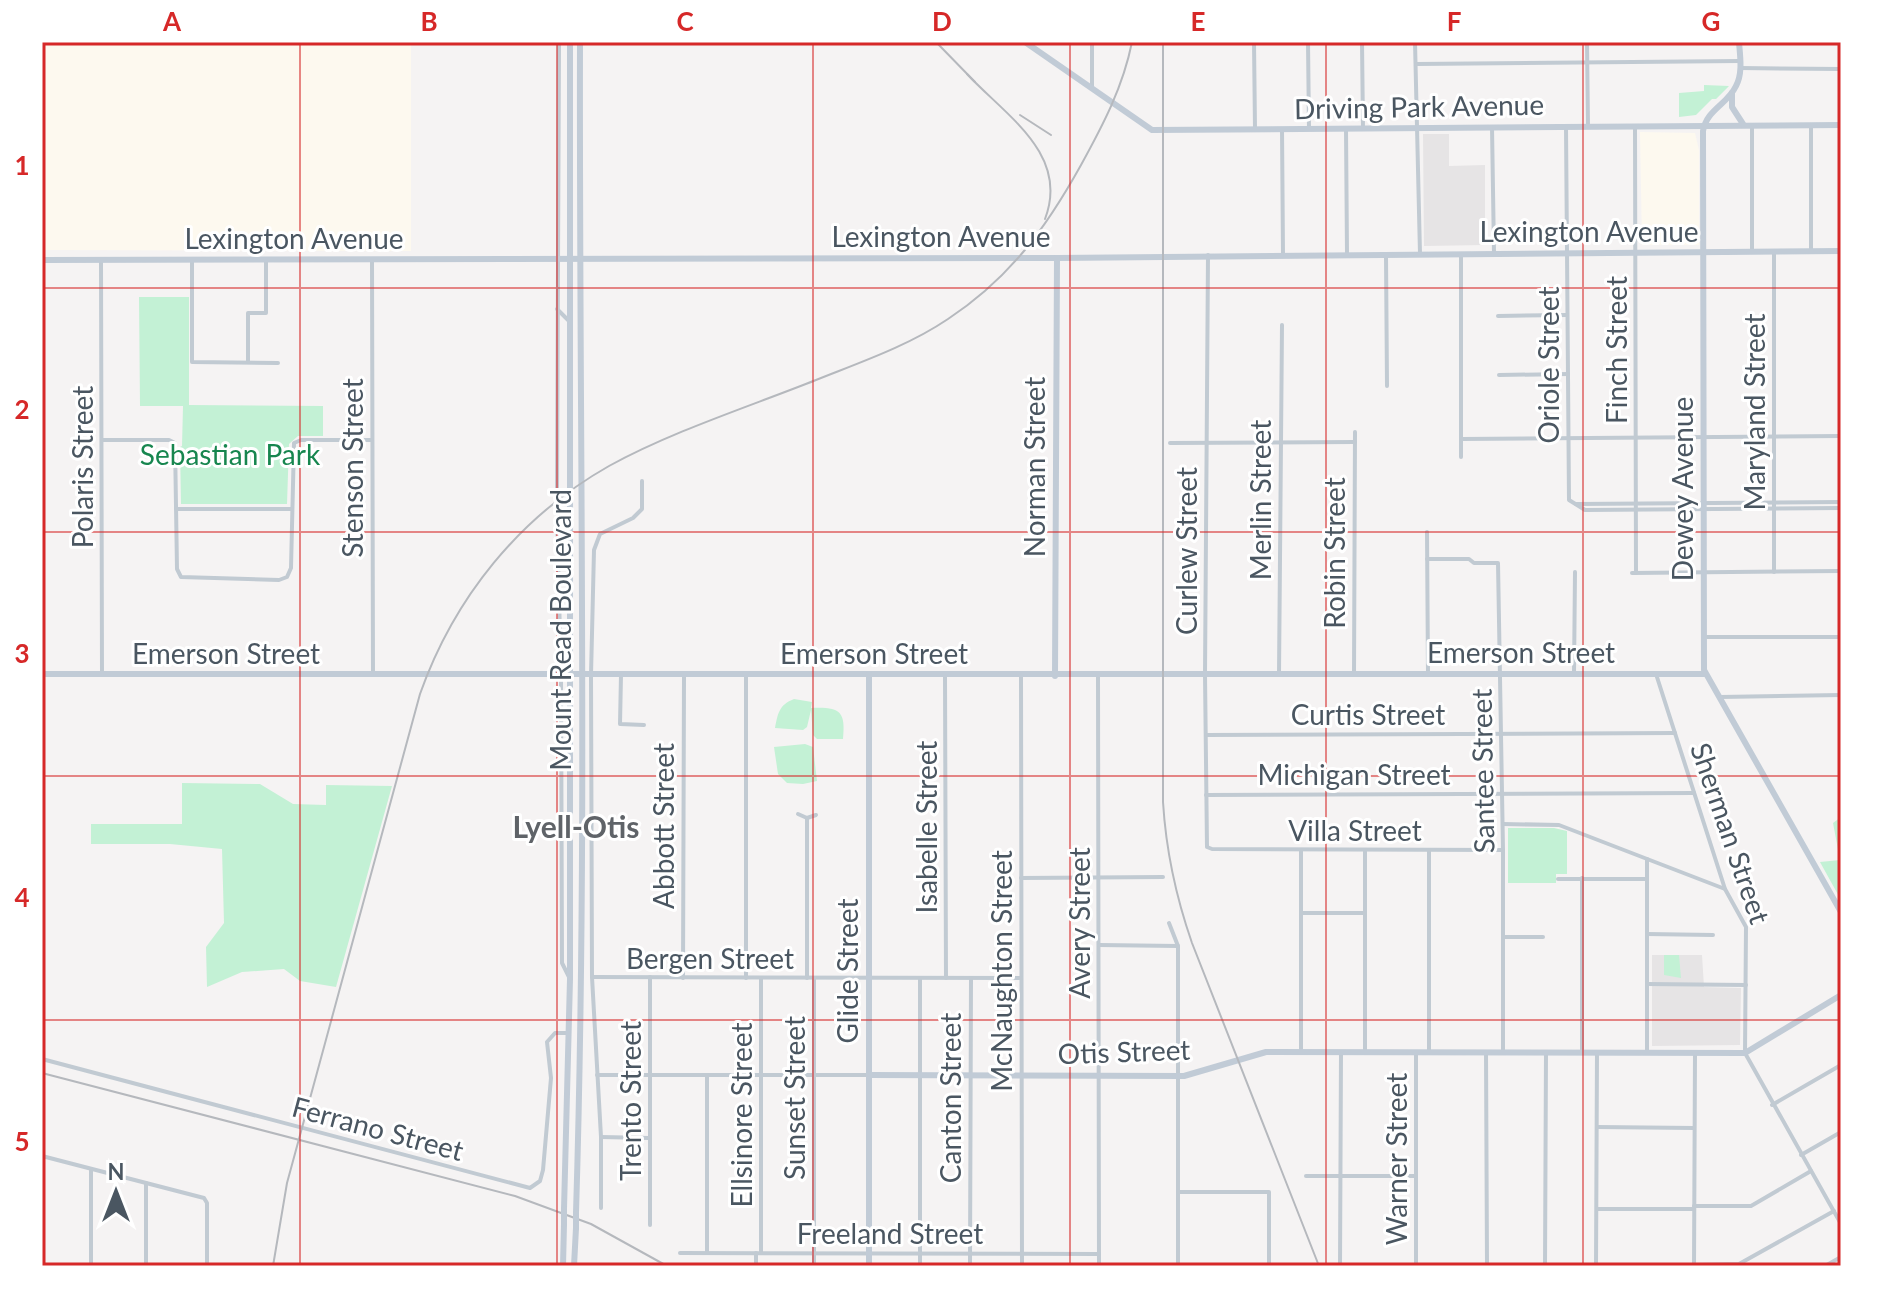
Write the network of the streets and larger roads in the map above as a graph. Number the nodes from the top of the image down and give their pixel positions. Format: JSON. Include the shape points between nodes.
{"nodes":[{"id":1,"x":559,"y":42,"type":"edge"},
{"id":2,"x":570,"y":42,"type":"edge"},
{"id":3,"x":580,"y":42,"type":"edge"},
{"id":4,"x":1025,"y":42,"type":"edge"},
{"id":5,"x":1092,"y":42,"type":"edge"},
{"id":6,"x":1254,"y":42,"type":"edge"},
{"id":7,"x":1308,"y":42,"type":"edge"},
{"id":8,"x":1362,"y":42,"type":"edge"},
{"id":9,"x":1415,"y":42,"type":"edge"},
{"id":10,"x":1587,"y":42,"type":"edge"},
{"id":11,"x":1739,"y":42,"type":"edge"},
{"id":12,"x":1588,"y":63,"type":"junction"},
{"id":13,"x":1416,"y":64,"type":"junction"},
{"id":14,"x":1740,"y":64,"type":"junction"},
{"id":15,"x":1841,"y":69,"type":"edge"},
{"id":16,"x":1092,"y":90,"type":"junction"},
{"id":17,"x":1732,"y":93,"type":"junction"},
{"id":18,"x":1704,"y":124,"type":"junction"},
{"id":19,"x":1743,"y":124,"type":"junction"},
{"id":20,"x":1752,"y":124,"type":"junction"},
{"id":21,"x":1811,"y":125,"type":"junction"},
{"id":22,"x":1841,"y":125,"type":"edge"},
{"id":23,"x":1635,"y":126,"type":"junction"},
{"id":24,"x":1492,"y":127,"type":"junction"},
{"id":25,"x":1566,"y":127,"type":"junction"},
{"id":26,"x":1588,"y":127,"type":"junction"},
{"id":27,"x":1417,"y":128,"type":"junction"},
{"id":28,"x":1255,"y":129,"type":"junction"},
{"id":29,"x":1282,"y":129,"type":"junction"},
{"id":30,"x":1309,"y":129,"type":"junction"},
{"id":31,"x":1346,"y":129,"type":"junction"},
{"id":32,"x":1363,"y":129,"type":"junction"},
{"id":33,"x":1752,"y":251,"type":"junction"},
{"id":34,"x":1774,"y":251,"type":"junction"},
{"id":35,"x":1811,"y":251,"type":"junction"},
{"id":36,"x":1840,"y":251,"type":"edge"},
{"id":37,"x":1636,"y":252,"type":"junction"},
{"id":38,"x":1704,"y":252,"type":"junction"},
{"id":39,"x":1494,"y":253,"type":"junction"},
{"id":40,"x":1567,"y":253,"type":"junction"},
{"id":41,"x":1347,"y":254,"type":"junction"},
{"id":42,"x":1386,"y":254,"type":"junction"},
{"id":43,"x":1420,"y":254,"type":"junction"},
{"id":44,"x":1461,"y":254,"type":"junction"},
{"id":45,"x":1208,"y":255,"type":"junction"},
{"id":46,"x":1283,"y":255,"type":"junction"},
{"id":47,"x":1057,"y":258,"type":"junction"},
{"id":48,"x":42,"y":260,"type":"edge"},
{"id":49,"x":101,"y":260,"type":"junction"},
{"id":50,"x":192,"y":260,"type":"junction"},
{"id":51,"x":559,"y":260,"type":"junction"},
{"id":52,"x":568,"y":260,"type":"junction"},
{"id":53,"x":580,"y":260,"type":"junction"},
{"id":54,"x":266,"y":261,"type":"junction"},
{"id":55,"x":372,"y":261,"type":"junction"},
{"id":56,"x":557,"y":309,"type":"junction"},
{"id":57,"x":1567,"y":315,"type":"junction"},
{"id":58,"x":1498,"y":316,"type":"dead end"},
{"id":59,"x":568,"y":320,"type":"junction"},
{"id":60,"x":1282,"y":325,"type":"dead end"},
{"id":61,"x":248,"y":362,"type":"junction"},
{"id":62,"x":278,"y":363,"type":"dead end"},
{"id":63,"x":1568,"y":374,"type":"junction"},
{"id":64,"x":1499,"y":375,"type":"dead end"},
{"id":65,"x":1387,"y":386,"type":"dead end"},
{"id":66,"x":1355,"y":432,"type":"dead end"},
{"id":67,"x":1840,"y":436,"type":"edge"},
{"id":68,"x":1704,"y":437,"type":"junction"},
{"id":69,"x":1774,"y":437,"type":"junction"},
{"id":70,"x":1568,"y":438,"type":"junction"},
{"id":71,"x":1636,"y":438,"type":"junction"},
{"id":72,"x":1462,"y":439,"type":"junction"},
{"id":73,"x":102,"y":440,"type":"junction"},
{"id":74,"x":372,"y":440,"type":"junction"},
{"id":75,"x":1281,"y":442,"type":"junction"},
{"id":76,"x":1355,"y":442,"type":"junction"},
{"id":77,"x":1170,"y":443,"type":"dead end"},
{"id":78,"x":1206,"y":443,"type":"junction"},
{"id":79,"x":1461,"y":457,"type":"dead end"},
{"id":80,"x":642,"y":481,"type":"dead end"},
{"id":81,"x":557,"y":491,"type":"dead end"},
{"id":82,"x":1774,"y":502,"type":"junction"},
{"id":83,"x":1841,"y":502,"type":"edge"},
{"id":84,"x":1704,"y":506,"type":"junction"},
{"id":85,"x":1636,"y":507,"type":"junction"},
{"id":86,"x":1841,"y":508,"type":"edge"},
{"id":87,"x":176,"y":509,"type":"junction"},
{"id":88,"x":292,"y":509,"type":"junction"},
{"id":89,"x":1774,"y":509,"type":"junction"},
{"id":90,"x":557,"y":517,"type":"dead end"},
{"id":91,"x":1427,"y":532,"type":"dead end"},
{"id":92,"x":1427,"y":559,"type":"junction"},
{"id":93,"x":1841,"y":571,"type":"edge"},
{"id":94,"x":1575,"y":572,"type":"dead end"},
{"id":95,"x":1774,"y":572,"type":"junction"},
{"id":96,"x":1704,"y":573,"type":"junction"},
{"id":97,"x":1704,"y":637,"type":"junction"},
{"id":98,"x":1841,"y":637,"type":"edge"},
{"id":99,"x":42,"y":674,"type":"edge"},
{"id":100,"x":1428,"y":674,"type":"junction"},
{"id":101,"x":1501,"y":674,"type":"junction"},
{"id":102,"x":1574,"y":674,"type":"junction"},
{"id":103,"x":1656,"y":674,"type":"junction"},
{"id":104,"x":1705,"y":674,"type":"junction"},
{"id":105,"x":102,"y":675,"type":"junction"},
{"id":106,"x":373,"y":675,"type":"junction"},
{"id":107,"x":561,"y":675,"type":"junction"},
{"id":108,"x":570,"y":675,"type":"junction"},
{"id":109,"x":583,"y":675,"type":"junction"},
{"id":110,"x":591,"y":675,"type":"junction"},
{"id":111,"x":621,"y":675,"type":"junction"},
{"id":112,"x":684,"y":675,"type":"junction"},
{"id":113,"x":746,"y":675,"type":"junction"},
{"id":114,"x":869,"y":675,"type":"junction"},
{"id":115,"x":945,"y":675,"type":"junction"},
{"id":116,"x":1098,"y":675,"type":"junction"},
{"id":117,"x":1205,"y":675,"type":"junction"},
{"id":118,"x":1279,"y":675,"type":"junction"},
{"id":119,"x":1354,"y":675,"type":"junction"},
{"id":120,"x":1021,"y":676,"type":"junction"},
{"id":121,"x":1055,"y":676,"type":"junction"},
{"id":122,"x":1841,"y":695,"type":"edge"},
{"id":123,"x":1719,"y":697,"type":"junction"},
{"id":124,"x":644,"y":725,"type":"dead end"},
{"id":125,"x":1675,"y":733,"type":"junction"},
{"id":126,"x":1502,"y":734,"type":"junction"},
{"id":127,"x":1205,"y":735,"type":"junction"},
{"id":128,"x":1502,"y":793,"type":"junction"},
{"id":129,"x":1694,"y":793,"type":"junction"},
{"id":130,"x":1206,"y":795,"type":"junction"},
{"id":131,"x":798,"y":814,"type":"dead end"},
{"id":132,"x":816,"y":815,"type":"dead end"},
{"id":133,"x":807,"y":818,"type":"junction"},
{"id":134,"x":1502,"y":824,"type":"junction"},
{"id":135,"x":1207,"y":847,"type":"joint"},
{"id":136,"x":1365,"y":849,"type":"junction"},
{"id":137,"x":1301,"y":850,"type":"junction"},
{"id":138,"x":1429,"y":850,"type":"junction"},
{"id":139,"x":1503,"y":850,"type":"junction"},
{"id":140,"x":1647,"y":859,"type":"junction"},
{"id":141,"x":1098,"y":877,"type":"junction"},
{"id":142,"x":1163,"y":877,"type":"dead end"},
{"id":143,"x":1021,"y":878,"type":"junction"},
{"id":144,"x":1582,"y":878,"type":"junction"},
{"id":145,"x":1558,"y":879,"type":"dead end"},
{"id":146,"x":1647,"y":879,"type":"junction"},
{"id":147,"x":1725,"y":889,"type":"junction"},
{"id":148,"x":1841,"y":912,"type":"edge"},
{"id":149,"x":1301,"y":913,"type":"junction"},
{"id":150,"x":1364,"y":913,"type":"junction"},
{"id":151,"x":1169,"y":923,"type":"dead end"},
{"id":152,"x":1647,"y":934,"type":"junction"},
{"id":153,"x":1713,"y":935,"type":"dead end"},
{"id":154,"x":1503,"y":937,"type":"junction"},
{"id":155,"x":1543,"y":937,"type":"dead end"},
{"id":156,"x":1099,"y":945,"type":"junction"},
{"id":157,"x":1178,"y":946,"type":"junction"},
{"id":158,"x":592,"y":977,"type":"junction"},
{"id":159,"x":650,"y":977,"type":"junction"},
{"id":160,"x":683,"y":978,"type":"junction"},
{"id":161,"x":746,"y":978,"type":"junction"},
{"id":162,"x":761,"y":978,"type":"junction"},
{"id":163,"x":807,"y":978,"type":"junction"},
{"id":164,"x":814,"y":978,"type":"junction"},
{"id":165,"x":870,"y":978,"type":"junction"},
{"id":166,"x":920,"y":978,"type":"junction"},
{"id":167,"x":946,"y":978,"type":"junction"},
{"id":168,"x":971,"y":978,"type":"junction"},
{"id":169,"x":1021,"y":978,"type":"junction"},
{"id":170,"x":570,"y":979,"type":"junction"},
{"id":171,"x":1647,"y":984,"type":"junction"},
{"id":172,"x":1746,"y":985,"type":"junction"},
{"id":173,"x":1841,"y":995,"type":"edge"},
{"id":174,"x":581,"y":1013,"type":"junction"},
{"id":175,"x":569,"y":1033,"type":"junction"},
{"id":176,"x":1301,"y":1052,"type":"junction"},
{"id":177,"x":1341,"y":1052,"type":"junction"},
{"id":178,"x":1365,"y":1052,"type":"junction"},
{"id":179,"x":1416,"y":1052,"type":"junction"},
{"id":180,"x":1429,"y":1052,"type":"junction"},
{"id":181,"x":1486,"y":1052,"type":"junction"},
{"id":182,"x":1503,"y":1052,"type":"junction"},
{"id":183,"x":1546,"y":1052,"type":"junction"},
{"id":184,"x":1582,"y":1052,"type":"junction"},
{"id":185,"x":1597,"y":1052,"type":"junction"},
{"id":186,"x":1647,"y":1052,"type":"junction"},
{"id":187,"x":581,"y":1053,"type":"junction"},
{"id":188,"x":1695,"y":1053,"type":"junction"},
{"id":189,"x":1745,"y":1053,"type":"junction"},
{"id":190,"x":42,"y":1059,"type":"edge"},
{"id":191,"x":1841,"y":1065,"type":"edge"},
{"id":192,"x":597,"y":1075,"type":"junction"},
{"id":193,"x":650,"y":1075,"type":"junction"},
{"id":194,"x":707,"y":1075,"type":"junction"},
{"id":195,"x":760,"y":1075,"type":"junction"},
{"id":196,"x":814,"y":1075,"type":"junction"},
{"id":197,"x":869,"y":1075,"type":"junction"},
{"id":198,"x":920,"y":1075,"type":"junction"},
{"id":199,"x":970,"y":1075,"type":"junction"},
{"id":200,"x":1021,"y":1075,"type":"junction"},
{"id":201,"x":1099,"y":1076,"type":"junction"},
{"id":202,"x":1177,"y":1076,"type":"junction"},
{"id":203,"x":1772,"y":1105,"type":"junction"},
{"id":204,"x":1597,"y":1127,"type":"junction"},
{"id":205,"x":1694,"y":1128,"type":"junction"},
{"id":206,"x":1841,"y":1132,"type":"edge"},
{"id":207,"x":601,"y":1137,"type":"junction"},
{"id":208,"x":649,"y":1138,"type":"junction"},
{"id":209,"x":1801,"y":1155,"type":"junction"},
{"id":210,"x":42,"y":1156,"type":"edge"},
{"id":211,"x":91,"y":1169,"type":"junction"},
{"id":212,"x":1811,"y":1171,"type":"junction"},
{"id":213,"x":1306,"y":1176,"type":"dead end"},
{"id":214,"x":1415,"y":1176,"type":"junction"},
{"id":215,"x":1341,"y":1177,"type":"junction"},
{"id":216,"x":146,"y":1183,"type":"junction"},
{"id":217,"x":1178,"y":1192,"type":"junction"},
{"id":218,"x":601,"y":1208,"type":"dead end"},
{"id":219,"x":1694,"y":1208,"type":"junction"},
{"id":220,"x":1596,"y":1209,"type":"junction"},
{"id":221,"x":1834,"y":1211,"type":"junction"},
{"id":222,"x":1841,"y":1224,"type":"edge"},
{"id":223,"x":650,"y":1225,"type":"dead end"},
{"id":224,"x":680,"y":1253,"type":"dead end"},
{"id":225,"x":707,"y":1253,"type":"junction"},
{"id":226,"x":759,"y":1253,"type":"junction"},
{"id":227,"x":814,"y":1253,"type":"junction"},
{"id":228,"x":869,"y":1253,"type":"junction"},
{"id":229,"x":920,"y":1253,"type":"junction"},
{"id":230,"x":970,"y":1253,"type":"junction"},
{"id":231,"x":1022,"y":1253,"type":"junction"},
{"id":232,"x":1099,"y":1254,"type":"junction"},
{"id":233,"x":1841,"y":1257,"type":"edge"},
{"id":234,"x":1694,"y":1265,"type":"edge"},
{"id":235,"x":91,"y":1266,"type":"edge"},
{"id":236,"x":146,"y":1266,"type":"edge"},
{"id":237,"x":207,"y":1266,"type":"edge"},
{"id":238,"x":563,"y":1266,"type":"edge"},
{"id":239,"x":574,"y":1266,"type":"edge"},
{"id":240,"x":756,"y":1266,"type":"edge"},
{"id":241,"x":814,"y":1266,"type":"edge"},
{"id":242,"x":869,"y":1266,"type":"edge"},
{"id":243,"x":920,"y":1266,"type":"edge"},
{"id":244,"x":970,"y":1266,"type":"edge"},
{"id":245,"x":1022,"y":1266,"type":"edge"},
{"id":246,"x":1099,"y":1266,"type":"edge"},
{"id":247,"x":1178,"y":1266,"type":"edge"},
{"id":248,"x":1269,"y":1266,"type":"edge"},
{"id":249,"x":1340,"y":1266,"type":"edge"},
{"id":250,"x":1416,"y":1266,"type":"edge"},
{"id":251,"x":1487,"y":1266,"type":"edge"},
{"id":252,"x":1545,"y":1266,"type":"edge"},
{"id":253,"x":1596,"y":1266,"type":"edge"},
{"id":254,"x":1825,"y":1266,"type":"edge"}],
"edges":[{"from":1,"to":51,"type":"street","name":"Mount Read Boulevard"},
{"from":2,"to":52,"type":"street","name":"Mount Read Boulevard"},
{"from":3,"to":53,"type":"street","name":"Mount Read Boulevard"},
{"from":4,"to":16,"type":"street","name":"Driving Park Avenue"},
{"from":5,"to":16,"type":"street"},
{"from":6,"to":28,"type":"street"},
{"from":7,"to":30,"type":"street"},
{"from":8,"to":32,"type":"street"},
{"from":9,"to":13,"type":"street"},
{"from":10,"to":12,"type":"street"},
{"from":11,"to":14,"type":"street"},
{"from":12,"to":13,"type":"street"},
{"from":12,"to":14,"type":"street"},
{"from":12,"to":26,"type":"street"},
{"from":13,"to":27,"type":"street"},
{"from":14,"to":15,"type":"street"},
{"from":14,"to":17,"type":"street"},
{"from":16,"to":28,"type":"street","name":"Driving Park Avenue","via":[[1150,129]]},
{"from":17,"to":18,"type":"street"},
{"from":17,"to":19,"type":"street","via":[[1732,107]]},
{"from":18,"to":19,"type":"street","name":"Driving Park Avenue"},
{"from":18,"to":23,"type":"street","name":"Driving Park Avenue"},
{"from":18,"to":38,"type":"street","name":"Dewey Avenue"},
{"from":19,"to":20,"type":"street","name":"Driving Park Avenue"},
{"from":20,"to":21,"type":"street","name":"Driving Park Avenue"},
{"from":20,"to":33,"type":"street"},
{"from":21,"to":22,"type":"street","name":"Driving Park Avenue"},
{"from":21,"to":35,"type":"street"},
{"from":23,"to":26,"type":"street","name":"Driving Park Avenue"},
{"from":23,"to":37,"type":"street","name":"Finch Street"},
{"from":24,"to":25,"type":"street","name":"Driving Park Avenue"},
{"from":24,"to":27,"type":"street","name":"Driving Park Avenue"},
{"from":24,"to":39,"type":"street"},
{"from":25,"to":26,"type":"street","name":"Driving Park Avenue"},
{"from":25,"to":40,"type":"street","name":"Oriole Street"},
{"from":27,"to":32,"type":"street","name":"Driving Park Avenue"},
{"from":27,"to":43,"type":"street"},
{"from":28,"to":29,"type":"street","name":"Driving Park Avenue"},
{"from":29,"to":30,"type":"street","name":"Driving Park Avenue"},
{"from":29,"to":46,"type":"street"},
{"from":30,"to":31,"type":"street","name":"Driving Park Avenue"},
{"from":31,"to":32,"type":"street","name":"Driving Park Avenue"},
{"from":31,"to":41,"type":"street"},
{"from":33,"to":34,"type":"street","name":"Lexington Avenue"},
{"from":33,"to":38,"type":"street","name":"Lexington Avenue"},
{"from":34,"to":35,"type":"street","name":"Lexington Avenue"},
{"from":34,"to":69,"type":"street","name":"Maryland Street"},
{"from":35,"to":36,"type":"street","name":"Lexington Avenue"},
{"from":36,"to":67,"type":"street"},
{"from":37,"to":38,"type":"street","name":"Lexington Avenue"},
{"from":37,"to":40,"type":"street","name":"Lexington Avenue"},
{"from":37,"to":71,"type":"street","name":"Finch Street"},
{"from":38,"to":68,"type":"street","name":"Dewey Avenue"},
{"from":39,"to":40,"type":"street","name":"Lexington Avenue"},
{"from":39,"to":44,"type":"street","name":"Lexington Avenue"},
{"from":40,"to":57,"type":"street","name":"Oriole Street"},
{"from":41,"to":42,"type":"street","name":"Lexington Avenue"},
{"from":41,"to":46,"type":"street","name":"Lexington Avenue"},
{"from":42,"to":43,"type":"street","name":"Lexington Avenue"},
{"from":42,"to":65,"type":"street"},
{"from":43,"to":44,"type":"street","name":"Lexington Avenue"},
{"from":44,"to":72,"type":"street"},
{"from":45,"to":46,"type":"street","name":"Lexington Avenue"},
{"from":45,"to":47,"type":"street","name":"Lexington Avenue"},
{"from":45,"to":78,"type":"street","name":"Curlew Street"},
{"from":47,"to":53,"type":"street","name":"Lexington Avenue"},
{"from":47,"to":121,"type":"street","name":"Norman Street"},
{"from":48,"to":49,"type":"street","name":"Lexington Avenue"},
{"from":49,"to":50,"type":"street","name":"Lexington Avenue"},
{"from":49,"to":73,"type":"street","name":"Polaris Street"},
{"from":50,"to":54,"type":"street","name":"Lexington Avenue"},
{"from":50,"to":61,"type":"street","via":[[192,362]]},
{"from":51,"to":52,"type":"street","name":"Lexington Avenue"},
{"from":51,"to":55,"type":"street","name":"Lexington Avenue"},
{"from":51,"to":56,"type":"street","name":"Mount Read Boulevard"},
{"from":52,"to":53,"type":"street","name":"Lexington Avenue"},
{"from":52,"to":59,"type":"street","name":"Mount Read Boulevard"},
{"from":53,"to":109,"type":"street","name":"Mount Read Boulevard"},
{"from":54,"to":55,"type":"street","name":"Lexington Avenue"},
{"from":54,"to":61,"type":"street","via":[[266,313],[248,313]]},
{"from":55,"to":74,"type":"street","name":"Stenson Street"},
{"from":56,"to":59,"type":"street"},
{"from":56,"to":81,"type":"street","name":"Mount Read Boulevard"},
{"from":57,"to":58,"type":"street"},
{"from":57,"to":63,"type":"street","name":"Oriole Street"},
{"from":59,"to":108,"type":"street","name":"Mount Read Boulevard"},
{"from":60,"to":75,"type":"street","name":"Merlin Street"},
{"from":61,"to":62,"type":"street"},
{"from":63,"to":64,"type":"street"},
{"from":63,"to":70,"type":"street","name":"Oriole Street"},
{"from":66,"to":76,"type":"street","name":"Robin Street"},
{"from":67,"to":69,"type":"street"},
{"from":68,"to":69,"type":"street"},
{"from":68,"to":71,"type":"street"},
{"from":68,"to":84,"type":"street","name":"Dewey Avenue"},
{"from":69,"to":82,"type":"street","name":"Maryland Street"},
{"from":70,"to":71,"type":"street"},
{"from":70,"to":72,"type":"street"},
{"from":70,"to":85,"type":"street","name":"Oriole Street","via":[[1568,496],[1574,504],[1584,510]]},
{"from":71,"to":85,"type":"street","name":"Finch Street"},
{"from":72,"to":79,"type":"street"},
{"from":73,"to":87,"type":"street","via":[[173,442]]},
{"from":73,"to":105,"type":"street","name":"Polaris Street"},
{"from":74,"to":88,"type":"street","via":[[296,441]]},
{"from":74,"to":106,"type":"street","name":"Stenson Street"},
{"from":75,"to":76,"type":"street"},
{"from":75,"to":78,"type":"street"},
{"from":75,"to":118,"type":"street","name":"Merlin Street"},
{"from":76,"to":119,"type":"street","name":"Robin Street"},
{"from":77,"to":78,"type":"street"},
{"from":78,"to":117,"type":"street","name":"Curlew Street"},
{"from":80,"to":110,"type":"street","name":"Mount Read Boulevard","via":[[638,514],[600,534],[595,543]]},
{"from":82,"to":83,"type":"street"},
{"from":82,"to":84,"type":"street"},
{"from":82,"to":89,"type":"street","name":"Maryland Street"},
{"from":84,"to":85,"type":"street"},
{"from":84,"to":89,"type":"street"},
{"from":84,"to":96,"type":"street","name":"Dewey Avenue"},
{"from":85,"to":96,"type":"street","name":"Finch Street","via":[[1634,573]]},
{"from":86,"to":89,"type":"street"},
{"from":87,"to":88,"type":"street"},
{"from":87,"to":88,"type":"street","via":[[181,577],[279,580],[291,572]]},
{"from":89,"to":95,"type":"street","name":"Maryland Street"},
{"from":90,"to":107,"type":"street","name":"Mount Read Boulevard"},
{"from":91,"to":92,"type":"street"},
{"from":92,"to":100,"type":"street"},
{"from":92,"to":101,"type":"street","name":"Santee Street","via":[[1498,563]]},
{"from":93,"to":95,"type":"street"},
{"from":94,"to":102,"type":"street"},
{"from":95,"to":96,"type":"street"},
{"from":96,"to":97,"type":"street","name":"Dewey Avenue"},
{"from":97,"to":98,"type":"street"},
{"from":97,"to":104,"type":"street","name":"Dewey Avenue"},
{"from":99,"to":105,"type":"street","name":"Emerson Street"},
{"from":100,"to":101,"type":"street","name":"Emerson Street"},
{"from":100,"to":119,"type":"street","name":"Emerson Street"},
{"from":101,"to":102,"type":"street","name":"Emerson Street"},
{"from":101,"to":126,"type":"street","name":"Santee Street"},
{"from":102,"to":103,"type":"street","name":"Emerson Street"},
{"from":103,"to":104,"type":"street","name":"Emerson Street"},
{"from":103,"to":125,"type":"street","name":"Sherman Street"},
{"from":104,"to":123,"type":"street","name":"Dewey Avenue"},
{"from":105,"to":106,"type":"street","name":"Emerson Street"},
{"from":106,"to":107,"type":"street","name":"Emerson Street"},
{"from":107,"to":108,"type":"street","name":"Emerson Street"},
{"from":107,"to":170,"type":"street","name":"Mount Read Boulevard","via":[[562,963]]},
{"from":108,"to":109,"type":"street","name":"Emerson Street"},
{"from":108,"to":170,"type":"street","name":"Mount Read Boulevard"},
{"from":109,"to":110,"type":"street","name":"Emerson Street"},
{"from":109,"to":174,"type":"street","name":"Mount Read Boulevard"},
{"from":110,"to":111,"type":"street","name":"Emerson Street"},
{"from":110,"to":158,"type":"street","name":"Mount Read Boulevard"},
{"from":111,"to":112,"type":"street","name":"Emerson Street"},
{"from":111,"to":124,"type":"street","via":[[620,724]]},
{"from":112,"to":113,"type":"street","name":"Emerson Street"},
{"from":112,"to":160,"type":"street","name":"Abbott Street"},
{"from":113,"to":114,"type":"street","name":"Emerson Street"},
{"from":113,"to":161,"type":"street"},
{"from":114,"to":115,"type":"street","name":"Emerson Street"},
{"from":114,"to":165,"type":"street","name":"Glide Street"},
{"from":115,"to":120,"type":"street","name":"Emerson Street"},
{"from":115,"to":167,"type":"street","name":"Isabelle Street"},
{"from":116,"to":117,"type":"street","name":"Emerson Street"},
{"from":116,"to":121,"type":"street","name":"Emerson Street"},
{"from":116,"to":141,"type":"street","name":"Avery Street"},
{"from":117,"to":118,"type":"street","name":"Emerson Street"},
{"from":117,"to":127,"type":"street","name":"Curlew Street"},
{"from":118,"to":119,"type":"street","name":"Emerson Street"},
{"from":120,"to":121,"type":"street","name":"Emerson Street"},
{"from":120,"to":143,"type":"street","name":"McNaughton Street"},
{"from":122,"to":123,"type":"street"},
{"from":123,"to":148,"type":"street","name":"Dewey Avenue"},
{"from":125,"to":126,"type":"street","name":"Curtis Street"},
{"from":125,"to":129,"type":"street","name":"Sherman Street"},
{"from":126,"to":127,"type":"street","name":"Curtis Street"},
{"from":126,"to":128,"type":"street","name":"Santee Street"},
{"from":127,"to":130,"type":"street","name":"Curlew Street"},
{"from":128,"to":129,"type":"street","name":"Michigan Street"},
{"from":128,"to":130,"type":"street","name":"Michigan Street"},
{"from":128,"to":134,"type":"street","name":"Santee Street"},
{"from":129,"to":147,"type":"street","name":"Sherman Street"},
{"from":130,"to":135,"type":"street","name":"Curlew Street"},
{"from":131,"to":133,"type":"street"},
{"from":132,"to":133,"type":"street"},
{"from":133,"to":163,"type":"street","name":"Sunset Street"},
{"from":134,"to":139,"type":"street","name":"Santee Street"},
{"from":134,"to":140,"type":"street","via":[[1559,825]]},
{"from":135,"to":137,"type":"street","name":"Villa Street"},
{"from":136,"to":137,"type":"street","name":"Villa Street"},
{"from":136,"to":138,"type":"street","name":"Villa Street"},
{"from":136,"to":150,"type":"street"},
{"from":137,"to":149,"type":"street"},
{"from":138,"to":139,"type":"street","name":"Villa Street"},
{"from":138,"to":180,"type":"street"},
{"from":139,"to":154,"type":"street","name":"Santee Street"},
{"from":140,"to":146,"type":"street"},
{"from":140,"to":147,"type":"street"},
{"from":141,"to":142,"type":"street"},
{"from":141,"to":143,"type":"street"},
{"from":141,"to":156,"type":"street","name":"Avery Street"},
{"from":143,"to":169,"type":"street","name":"McNaughton Street"},
{"from":144,"to":145,"type":"street"},
{"from":144,"to":146,"type":"street"},
{"from":144,"to":184,"type":"street"},
{"from":146,"to":152,"type":"street"},
{"from":147,"to":172,"type":"street","name":"Sherman Street","via":[[1746,927]]},
{"from":149,"to":150,"type":"street"},
{"from":149,"to":176,"type":"street"},
{"from":150,"to":178,"type":"street"},
{"from":151,"to":157,"type":"street"},
{"from":152,"to":153,"type":"street"},
{"from":152,"to":171,"type":"street"},
{"from":154,"to":155,"type":"street"},
{"from":154,"to":182,"type":"street","name":"Santee Street"},
{"from":156,"to":157,"type":"street"},
{"from":156,"to":201,"type":"street","name":"Avery Street"},
{"from":157,"to":202,"type":"street"},
{"from":158,"to":159,"type":"street","name":"Bergen Street"},
{"from":158,"to":192,"type":"street","name":"Mount Read Boulevard"},
{"from":159,"to":160,"type":"street","name":"Bergen Street"},
{"from":159,"to":193,"type":"street","name":"Trento Street"},
{"from":160,"to":161,"type":"street","name":"Bergen Street"},
{"from":161,"to":162,"type":"street","name":"Bergen Street"},
{"from":162,"to":163,"type":"street","name":"Bergen Street"},
{"from":162,"to":195,"type":"street","name":"Ellsinore Street"},
{"from":163,"to":164,"type":"street","name":"Bergen Street"},
{"from":164,"to":165,"type":"street","name":"Bergen Street"},
{"from":164,"to":196,"type":"street","name":"Sunset Street"},
{"from":165,"to":166,"type":"street","name":"Bergen Street"},
{"from":165,"to":197,"type":"street","name":"Glide Street"},
{"from":166,"to":167,"type":"street","name":"Bergen Street"},
{"from":166,"to":198,"type":"street"},
{"from":167,"to":168,"type":"street","name":"Bergen Street"},
{"from":168,"to":169,"type":"street","name":"Bergen Street"},
{"from":168,"to":199,"type":"street","name":"Canton Street"},
{"from":169,"to":200,"type":"street","name":"McNaughton Street"},
{"from":170,"to":175,"type":"street","name":"Mount Read Boulevard"},
{"from":171,"to":172,"type":"street"},
{"from":171,"to":186,"type":"street"},
{"from":172,"to":189,"type":"street","name":"Sherman Street"},
{"from":173,"to":189,"type":"street"},
{"from":174,"to":175,"type":"street"},
{"from":174,"to":187,"type":"street","name":"Mount Read Boulevard"},
{"from":175,"to":187,"type":"street"},
{"from":175,"to":190,"type":"street","name":"Ferrano Street","via":[[555,1033],[547,1042],[551,1073],[543,1170],[540,1181],[530,1188]]},
{"from":175,"to":238,"type":"street","name":"Mount Read Boulevard","bridge":true},
{"from":176,"to":177,"type":"street","name":"Otis Street"},
{"from":176,"to":202,"type":"street","name":"Otis Street","via":[[1259,1052]]},
{"from":177,"to":178,"type":"street","name":"Otis Street"},
{"from":177,"to":215,"type":"street"},
{"from":178,"to":179,"type":"street","name":"Otis Street"},
{"from":179,"to":180,"type":"street","name":"Otis Street"},
{"from":179,"to":214,"type":"street","name":"Warner Street"},
{"from":180,"to":181,"type":"street","name":"Otis Street"},
{"from":181,"to":182,"type":"street","name":"Otis Street"},
{"from":181,"to":251,"type":"street"},
{"from":182,"to":183,"type":"street","name":"Otis Street"},
{"from":183,"to":184,"type":"street","name":"Otis Street"},
{"from":183,"to":252,"type":"street"},
{"from":184,"to":185,"type":"street","name":"Otis Street"},
{"from":185,"to":186,"type":"street","name":"Otis Street"},
{"from":185,"to":204,"type":"street"},
{"from":186,"to":188,"type":"street","name":"Otis Street"},
{"from":187,"to":239,"type":"street","name":"Mount Read Boulevard","bridge":true},
{"from":188,"to":189,"type":"street","name":"Otis Street"},
{"from":188,"to":205,"type":"street"},
{"from":189,"to":203,"type":"street","name":"Sherman Street"},
{"from":191,"to":203,"type":"street"},
{"from":192,"to":193,"type":"street","name":"Otis Street"},
{"from":192,"to":207,"type":"street","name":"Mount Read Boulevard"},
{"from":193,"to":194,"type":"street","name":"Otis Street"},
{"from":193,"to":208,"type":"street","name":"Trento Street"},
{"from":194,"to":195,"type":"street","name":"Otis Street"},
{"from":194,"to":225,"type":"street"},
{"from":195,"to":196,"type":"street","name":"Otis Street"},
{"from":195,"to":226,"type":"street","name":"Ellsinore Street"},
{"from":196,"to":197,"type":"street","name":"Otis Street"},
{"from":196,"to":227,"type":"street","name":"Sunset Street"},
{"from":197,"to":198,"type":"street","name":"Otis Street"},
{"from":197,"to":228,"type":"street","name":"Glide Street"},
{"from":198,"to":199,"type":"street","name":"Otis Street"},
{"from":198,"to":229,"type":"street"},
{"from":199,"to":200,"type":"street","name":"Otis Street"},
{"from":199,"to":230,"type":"street","name":"Canton Street"},
{"from":200,"to":201,"type":"street","name":"Otis Street"},
{"from":200,"to":231,"type":"street","name":"McNaughton Street"},
{"from":201,"to":202,"type":"street","name":"Otis Street"},
{"from":201,"to":232,"type":"street","name":"Avery Street"},
{"from":202,"to":217,"type":"street"},
{"from":203,"to":209,"type":"street","name":"Sherman Street"},
{"from":204,"to":205,"type":"street"},
{"from":204,"to":220,"type":"street"},
{"from":205,"to":219,"type":"street"},
{"from":206,"to":209,"type":"street"},
{"from":207,"to":208,"type":"street"},
{"from":207,"to":218,"type":"street","name":"Mount Read Boulevard"},
{"from":208,"to":223,"type":"street","name":"Trento Street"},
{"from":209,"to":212,"type":"street","name":"Sherman Street"},
{"from":210,"to":211,"type":"street"},
{"from":211,"to":216,"type":"street"},
{"from":211,"to":235,"type":"street"},
{"from":212,"to":219,"type":"street","via":[[1751,1206]]},
{"from":212,"to":221,"type":"street","name":"Sherman Street"},
{"from":213,"to":215,"type":"street"},
{"from":214,"to":215,"type":"street"},
{"from":214,"to":250,"type":"street","name":"Warner Street"},
{"from":215,"to":249,"type":"street"},
{"from":216,"to":236,"type":"street"},
{"from":216,"to":237,"type":"street","via":[[205,1199]]},
{"from":217,"to":247,"type":"street"},
{"from":217,"to":248,"type":"street","via":[[1269,1192]]},
{"from":219,"to":220,"type":"street"},
{"from":219,"to":234,"type":"street"},
{"from":220,"to":253,"type":"street"},
{"from":221,"to":222,"type":"street","name":"Sherman Street"},
{"from":221,"to":234,"type":"street","via":[[1739,1264]]},
{"from":224,"to":225,"type":"street","name":"Freeland Street"},
{"from":225,"to":226,"type":"street","name":"Freeland Street"},
{"from":226,"to":227,"type":"street","name":"Freeland Street"},
{"from":226,"to":240,"type":"street","name":"Ellsinore Street"},
{"from":227,"to":228,"type":"street","name":"Freeland Street"},
{"from":227,"to":241,"type":"street","name":"Sunset Street"},
{"from":228,"to":229,"type":"street","name":"Freeland Street"},
{"from":228,"to":242,"type":"street","name":"Glide Street"},
{"from":229,"to":230,"type":"street","name":"Freeland Street"},
{"from":229,"to":243,"type":"street"},
{"from":230,"to":231,"type":"street","name":"Freeland Street"},
{"from":230,"to":244,"type":"street","name":"Canton Street"},
{"from":231,"to":232,"type":"street","name":"Freeland Street"},
{"from":231,"to":245,"type":"street","name":"McNaughton Street"},
{"from":232,"to":246,"type":"street","name":"Avery Street"},
{"from":233,"to":254,"type":"street"}]}
